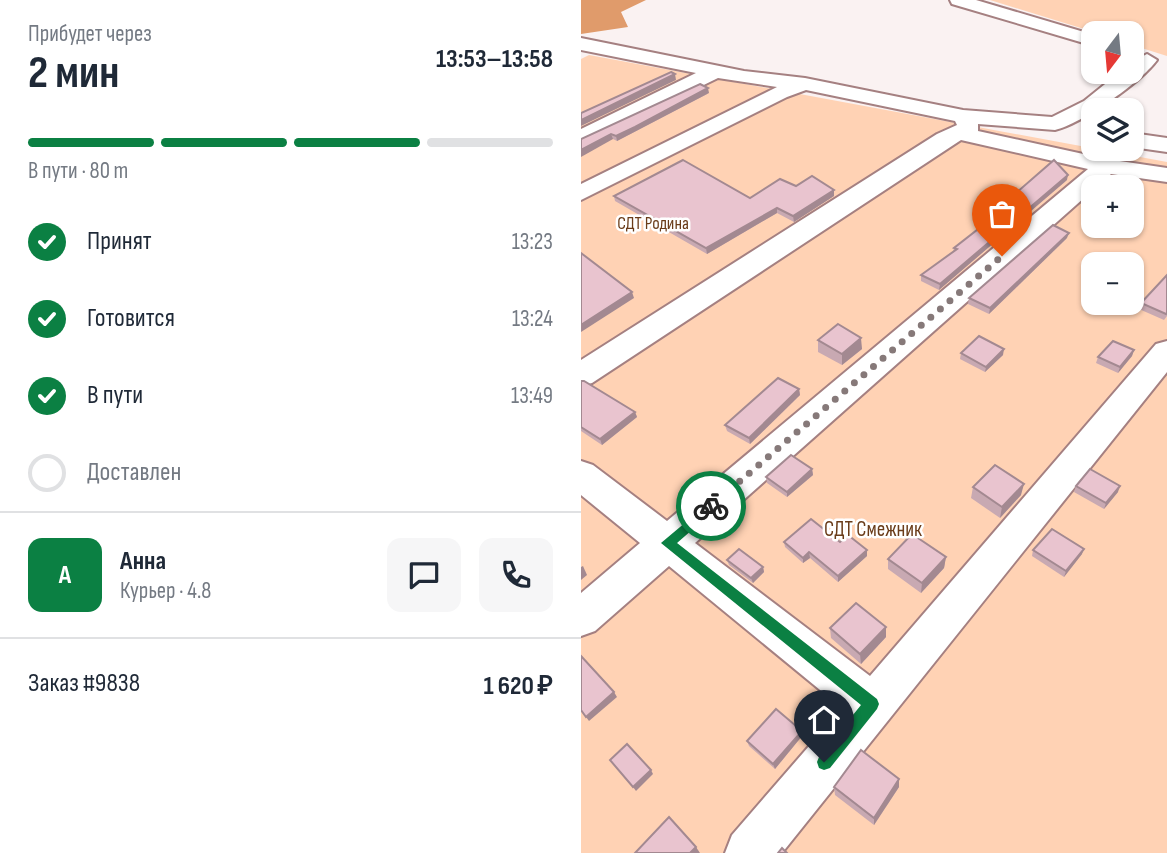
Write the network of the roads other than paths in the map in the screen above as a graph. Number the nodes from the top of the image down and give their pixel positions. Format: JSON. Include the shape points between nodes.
{"nodes":[{"id":1,"x":958,"y":0,"type":"edge"},
{"id":2,"x":1081,"y":36,"type":"edge"},
{"id":3,"x":581,"y":44,"type":"edge"},
{"id":4,"x":1149,"y":61,"type":"edge"},
{"id":5,"x":714,"y":72,"type":"junction"},
{"id":6,"x":806,"y":85,"type":"junction"},
{"id":7,"x":1062,"y":120,"type":"junction"},
{"id":8,"x":961,"y":124,"type":"junction"},
{"id":9,"x":1081,"y":130,"type":"edge"},
{"id":10,"x":581,"y":138,"type":"edge"},
{"id":11,"x":1144,"y":142,"type":"edge"},
{"id":12,"x":1167,"y":145,"type":"edge"},
{"id":13,"x":1106,"y":166,"type":"junction"},
{"id":14,"x":1167,"y":175,"type":"edge"},
{"id":15,"x":581,"y":193,"type":"edge"},
{"id":16,"x":1167,"y":351,"type":"edge"},
{"id":17,"x":581,"y":375,"type":"edge"},
{"id":18,"x":581,"y":475,"type":"edge"},
{"id":19,"x":668,"y":543,"type":"junction"},
{"id":20,"x":581,"y":618,"type":"edge"},
{"id":21,"x":872,"y":704,"type":"junction"},
{"id":22,"x":750,"y":853,"type":"edge"}],
"edges":[{"from":1,"to":2,"type":"street"},
{"from":3,"to":5,"type":"street"},
{"from":4,"to":7,"type":"street","via":[[1091,105]]},
{"from":5,"to":6,"type":"street"},
{"from":5,"to":10,"type":"street"},
{"from":6,"to":8,"type":"street"},
{"from":6,"to":15,"type":"street","via":[[780,93]]},
{"from":7,"to":8,"type":"street","via":[[1055,124]]},
{"from":7,"to":9,"type":"street"},
{"from":8,"to":13,"type":"street"},
{"from":8,"to":17,"type":"street"},
{"from":11,"to":12,"type":"street"},
{"from":13,"to":14,"type":"street"},
{"from":13,"to":19,"type":"street"},
{"from":16,"to":21,"type":"street"},
{"from":18,"to":19,"type":"street"},
{"from":19,"to":20,"type":"street"},
{"from":19,"to":21,"type":"street"},
{"from":21,"to":22,"type":"street"}]}
